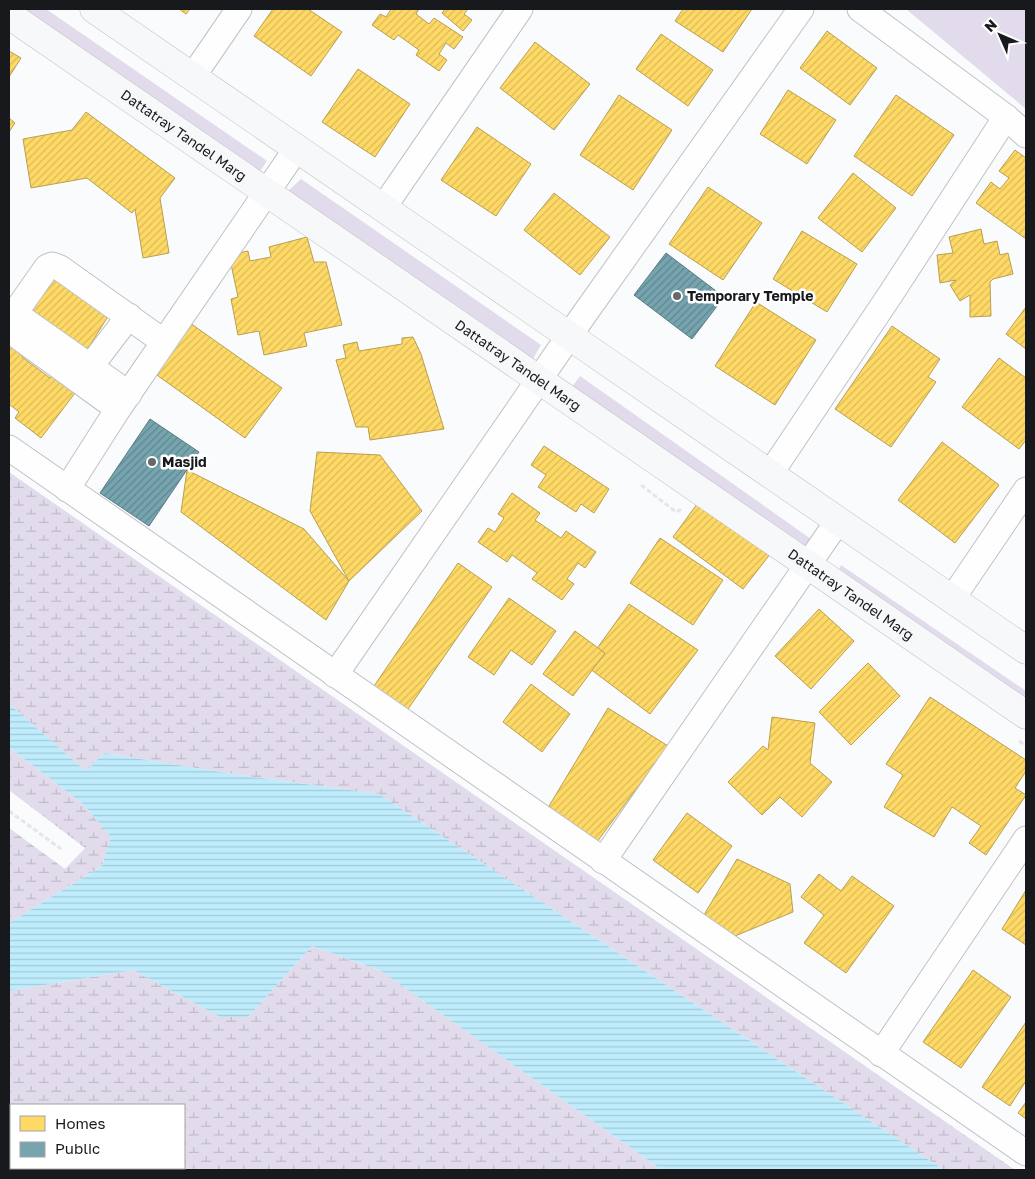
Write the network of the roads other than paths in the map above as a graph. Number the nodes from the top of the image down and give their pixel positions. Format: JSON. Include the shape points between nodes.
{"nodes":[{"id":1,"x":94,"y":9,"type":"edge"},
{"id":2,"x":239,"y":9,"type":"edge"},
{"id":3,"x":520,"y":9,"type":"edge"},
{"id":4,"x":801,"y":9,"type":"edge"},
{"id":5,"x":860,"y":9,"type":"edge"},
{"id":6,"x":9,"y":15,"type":"edge"},
{"id":7,"x":193,"y":76,"type":"junction"},
{"id":8,"x":1006,"y":117,"type":"junction"},
{"id":9,"x":1026,"y":135,"type":"edge"},
{"id":10,"x":297,"y":148,"type":"junction"},
{"id":11,"x":267,"y":193,"type":"junction"},
{"id":12,"x":383,"y":208,"type":"junction"},
{"id":13,"x":128,"y":316,"type":"junction"},
{"id":14,"x":9,"y":330,"type":"edge"},
{"id":15,"x":570,"y":336,"type":"junction"},
{"id":16,"x":164,"y":342,"type":"junction"},
{"id":17,"x":90,"y":367,"type":"junction"},
{"id":18,"x":539,"y":380,"type":"junction"},
{"id":19,"x":123,"y":402,"type":"junction"},
{"id":20,"x":9,"y":448,"type":"edge"},
{"id":21,"x":770,"y":474,"type":"junction"},
{"id":22,"x":67,"y":489,"type":"junction"},
{"id":23,"x":1026,"y":490,"type":"edge"},
{"id":24,"x":838,"y":521,"type":"junction"},
{"id":25,"x":808,"y":565,"type":"junction"},
{"id":26,"x":952,"y":600,"type":"junction"},
{"id":27,"x":1026,"y":650,"type":"edge"},
{"id":28,"x":335,"y":675,"type":"junction"},
{"id":29,"x":1026,"y":715,"type":"edge"},
{"id":30,"x":1026,"y":839,"type":"edge"},
{"id":31,"x":603,"y":861,"type":"junction"},
{"id":32,"x":881,"y":1054,"type":"junction"},
{"id":33,"x":1026,"y":1153,"type":"edge"}],
"edges":[{"from":1,"to":7,"type":"main road"},
{"from":2,"to":7,"type":"street"},
{"from":3,"to":12,"type":"street"},
{"from":4,"to":15,"type":"street"},
{"from":5,"to":8,"type":"street"},
{"from":6,"to":11,"type":"main road","name":"Dattatray Tandel Marg"},
{"from":7,"to":10,"type":"main road"},
{"from":8,"to":9,"type":"street"},
{"from":8,"to":21,"type":"street"},
{"from":10,"to":11,"type":"street"},
{"from":10,"to":12,"type":"main road"},
{"from":11,"to":16,"type":"street"},
{"from":11,"to":18,"type":"main road","name":"Dattatray Tandel Marg"},
{"from":12,"to":15,"type":"main road"},
{"from":13,"to":16,"type":"street"},
{"from":13,"to":17,"type":"street"},
{"from":13,"to":17,"type":"street","via":[[60,268],[47,267],[19,307],[18,315]]},
{"from":14,"to":19,"type":"street"},
{"from":15,"to":18,"type":"street"},
{"from":15,"to":21,"type":"main road"},
{"from":16,"to":19,"type":"street"},
{"from":17,"to":19,"type":"street"},
{"from":18,"to":25,"type":"main road","name":"Dattatray Tandel Marg"},
{"from":18,"to":28,"type":"street"},
{"from":19,"to":22,"type":"street"},
{"from":20,"to":22,"type":"street"},
{"from":21,"to":24,"type":"main road"},
{"from":22,"to":28,"type":"street"},
{"from":23,"to":26,"type":"street"},
{"from":24,"to":25,"type":"street"},
{"from":24,"to":26,"type":"main road"},
{"from":25,"to":29,"type":"main road","name":"Dattatray Tandel Marg"},
{"from":25,"to":31,"type":"street"},
{"from":26,"to":27,"type":"main road"},
{"from":28,"to":31,"type":"street"},
{"from":30,"to":32,"type":"street"},
{"from":31,"to":32,"type":"street"},
{"from":32,"to":33,"type":"street"}]}
